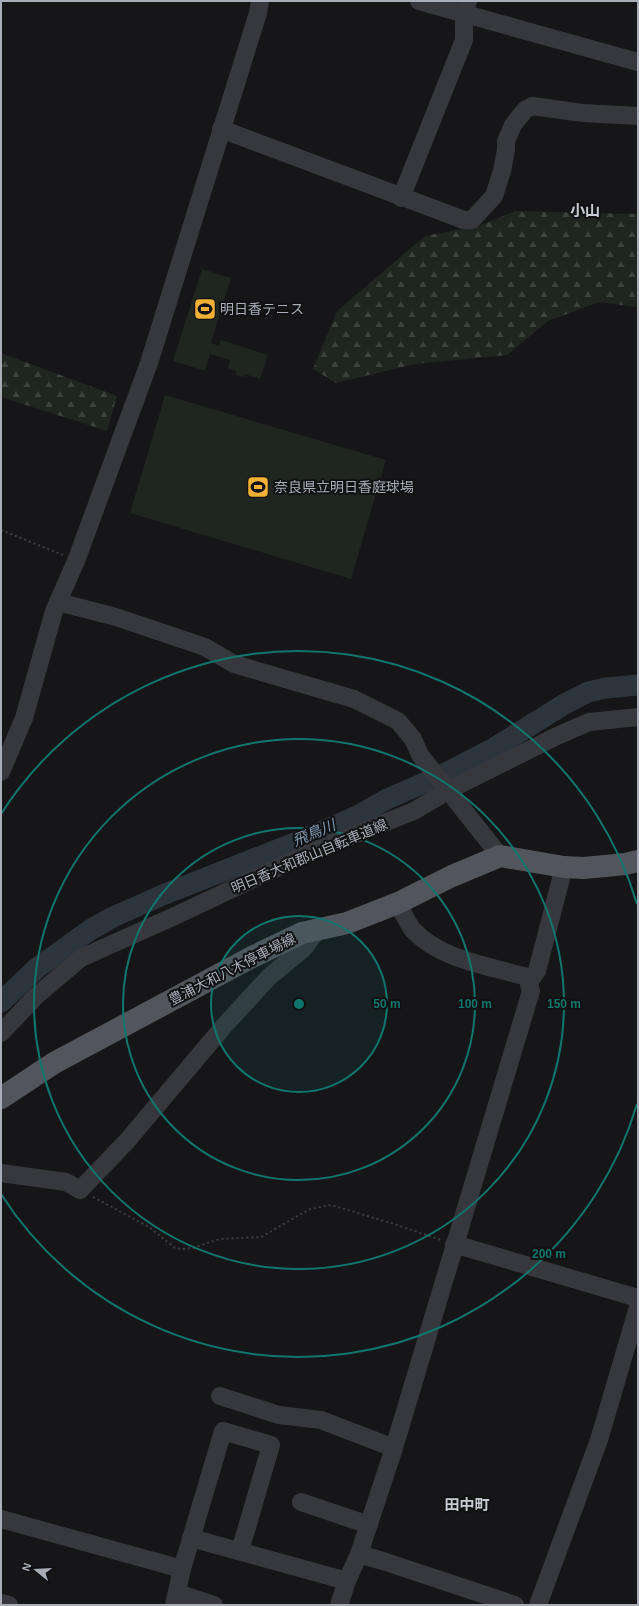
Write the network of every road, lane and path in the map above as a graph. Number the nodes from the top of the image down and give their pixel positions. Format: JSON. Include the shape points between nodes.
{"nodes":[{"id":1,"x":260,"y":1,"type":"edge"},
{"id":2,"x":419,"y":1,"type":"edge"},
{"id":3,"x":466,"y":8,"type":"edge"},
{"id":4,"x":638,"y":62,"type":"edge"},
{"id":5,"x":638,"y":116,"type":"edge"},
{"id":6,"x":221,"y":129,"type":"junction"},
{"id":7,"x":401,"y":198,"type":"junction"},
{"id":8,"x":1,"y":530,"type":"edge"},
{"id":9,"x":76,"y":561,"type":"junction"},
{"id":10,"x":58,"y":602,"type":"junction"},
{"id":11,"x":638,"y":717,"type":"edge"},
{"id":12,"x":1,"y":772,"type":"edge"},
{"id":13,"x":447,"y":788,"type":"junction"},
{"id":14,"x":500,"y":856,"type":"junction"},
{"id":15,"x":638,"y":861,"type":"edge"},
{"id":16,"x":564,"y":866,"type":"junction"},
{"id":17,"x":398,"y":903,"type":"junction"},
{"id":18,"x":318,"y":929,"type":"junction"},
{"id":19,"x":529,"y":982,"type":"junction"},
{"id":20,"x":1,"y":1033,"type":"edge"},
{"id":21,"x":1,"y":1098,"type":"edge"},
{"id":22,"x":1,"y":1173,"type":"edge"},
{"id":23,"x":80,"y":1190,"type":"junction"},
{"id":24,"x":454,"y":1244,"type":"junction"},
{"id":25,"x":638,"y":1298,"type":"edge"},
{"id":26,"x":638,"y":1307,"type":"edge"},
{"id":27,"x":220,"y":1396,"type":"dead end"},
{"id":28,"x":394,"y":1448,"type":"junction"},
{"id":29,"x":301,"y":1502,"type":"dead end"},
{"id":30,"x":1,"y":1519,"type":"edge"},
{"id":31,"x":369,"y":1525,"type":"junction"},
{"id":32,"x":191,"y":1538,"type":"junction"},
{"id":33,"x":240,"y":1551,"type":"junction"},
{"id":34,"x":359,"y":1554,"type":"junction"},
{"id":35,"x":182,"y":1569,"type":"junction"},
{"id":36,"x":347,"y":1581,"type":"junction"},
{"id":37,"x":175,"y":1599,"type":"edge"},
{"id":38,"x":1,"y":1603,"type":"edge"},
{"id":39,"x":9,"y":1605,"type":"edge"},
{"id":40,"x":214,"y":1605,"type":"edge"},
{"id":41,"x":339,"y":1605,"type":"edge"},
{"id":42,"x":515,"y":1605,"type":"edge"},
{"id":43,"x":538,"y":1605,"type":"edge"}],
"edges":[{"from":1,"to":6,"type":"street"},
{"from":2,"to":3,"type":"street"},
{"from":3,"to":4,"type":"street"},
{"from":3,"to":7,"type":"street","via":[[464,40]]},
{"from":5,"to":7,"type":"street","via":[[582,113],[532,106],[525,110],[513,125],[506,141],[502,171],[494,196],[472,220],[464,220]]},
{"from":6,"to":7,"type":"street"},
{"from":6,"to":9,"type":"street","via":[[149,363]]},
{"from":8,"to":9,"type":"path"},
{"from":9,"to":10,"type":"street"},
{"from":10,"to":12,"type":"street","via":[[24,718]]},
{"from":10,"to":13,"type":"street","via":[[116,617],[205,647],[234,664],[354,699],[398,721],[413,738],[420,755]]},
{"from":11,"to":13,"type":"street","name":"明日香大和郡山自転車道線","via":[[589,722]]},
{"from":13,"to":14,"type":"street"},
{"from":13,"to":20,"type":"street","name":"明日香大和郡山自転車道線","via":[[414,811],[306,854],[81,958],[35,997]]},
{"from":14,"to":16,"type":"main road"},
{"from":14,"to":17,"type":"main road","name":"豊浦大和八木停車場線"},
{"from":15,"to":16,"type":"main road","via":[[584,868]]},
{"from":16,"to":19,"type":"street","via":[[537,971]]},
{"from":17,"to":18,"type":"main road","name":"豊浦大和八木停車場線","via":[[347,923]]},
{"from":17,"to":19,"type":"street","via":[[412,929],[429,943],[453,955],[527,976]]},
{"from":18,"to":21,"type":"main road","name":"豊浦大和八木停車場線","via":[[302,933],[252,956],[54,1064]]},
{"from":18,"to":23,"type":"street","via":[[304,948],[269,977],[229,1020],[127,1141]]},
{"from":19,"to":24,"type":"street","via":[[531,991]]},
{"from":22,"to":23,"type":"street","via":[[66,1182]]},
{"from":23,"to":24,"type":"path","via":[[149,1227],[176,1248],[182,1249],[219,1239],[261,1237],[310,1209],[331,1205]]},
{"from":24,"to":25,"type":"street"},
{"from":24,"to":28,"type":"street"},
{"from":26,"to":43,"type":"street","via":[[598,1440]]},
{"from":27,"to":28,"type":"street","via":[[279,1415],[321,1420]]},
{"from":28,"to":31,"type":"street"},
{"from":29,"to":31,"type":"street"},
{"from":30,"to":35,"type":"street"},
{"from":31,"to":34,"type":"street"},
{"from":32,"to":33,"type":"street"},
{"from":32,"to":33,"type":"street","via":[[223,1430],[270,1445]]},
{"from":32,"to":35,"type":"street"},
{"from":33,"to":36,"type":"street"},
{"from":34,"to":36,"type":"street"},
{"from":34,"to":42,"type":"street"},
{"from":35,"to":37,"type":"street"},
{"from":36,"to":41,"type":"street"},
{"from":37,"to":40,"type":"street"},
{"from":38,"to":39,"type":"street"}]}
